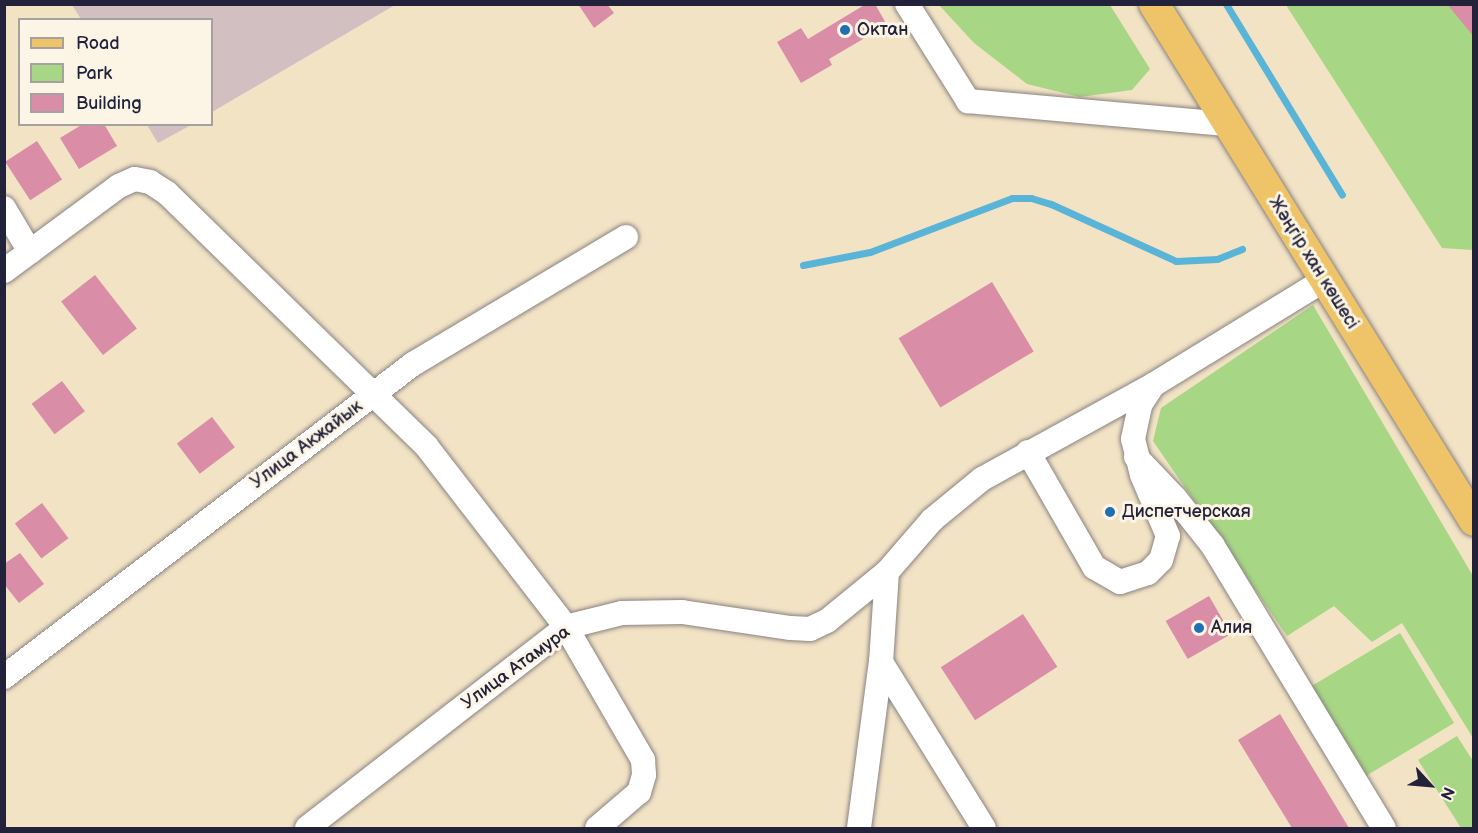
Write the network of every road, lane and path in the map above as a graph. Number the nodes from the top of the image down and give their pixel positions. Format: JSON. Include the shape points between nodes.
{"nodes":[{"id":1,"x":907,"y":4,"type":"edge"},
{"id":2,"x":1154,"y":4,"type":"edge"},
{"id":3,"x":1228,"y":124,"type":"junction"},
{"id":4,"x":4,"y":208,"type":"edge"},
{"id":5,"x":626,"y":237,"type":"dead end"},
{"id":6,"x":30,"y":252,"type":"junction"},
{"id":7,"x":4,"y":271,"type":"edge"},
{"id":8,"x":1323,"y":281,"type":"junction"},
{"id":9,"x":1153,"y":385,"type":"junction"},
{"id":10,"x":373,"y":394,"type":"junction"},
{"id":11,"x":1028,"y":452,"type":"junction"},
{"id":12,"x":1136,"y":457,"type":"junction"},
{"id":13,"x":1469,"y":505,"type":"edge"},
{"id":14,"x":886,"y":572,"type":"junction"},
{"id":15,"x":566,"y":627,"type":"junction"},
{"id":16,"x":881,"y":662,"type":"junction"},
{"id":17,"x":4,"y":676,"type":"edge"},
{"id":18,"x":307,"y":828,"type":"edge"},
{"id":19,"x":597,"y":828,"type":"edge"},
{"id":20,"x":859,"y":828,"type":"edge"},
{"id":21,"x":984,"y":828,"type":"edge"},
{"id":22,"x":1384,"y":828,"type":"edge"}],
"edges":[{"from":1,"to":3,"type":"street","via":[[968,101]]},
{"from":2,"to":3,"type":"main road","name":"Жәңгір хан көшесі"},
{"from":3,"to":8,"type":"main road","name":"Жәңгір хан көшесі"},
{"from":4,"to":6,"type":"street"},
{"from":5,"to":10,"type":"street","name":"Улица Акжайык","via":[[440,346]]},
{"from":6,"to":7,"type":"street"},
{"from":6,"to":10,"type":"street","via":[[119,186],[135,179],[150,182],[167,193]]},
{"from":8,"to":9,"type":"street","name":"Улица Атамура"},
{"from":8,"to":13,"type":"main road","name":"Жәңгір хан көшесі"},
{"from":9,"to":11,"type":"street","name":"Улица Атамура"},
{"from":9,"to":12,"type":"street","via":[[1134,421]]},
{"from":10,"to":15,"type":"street","via":[[453,478]]},
{"from":10,"to":17,"type":"street","name":"Улица Акжайык"},
{"from":11,"to":12,"type":"street","via":[[1081,549],[1094,567],[1120,582],[1148,573],[1161,560],[1168,536]]},
{"from":11,"to":14,"type":"street","name":"Улица Атамура","via":[[982,479],[932,520]]},
{"from":12,"to":22,"type":"street","via":[[1213,546]]},
{"from":14,"to":15,"type":"street","name":"Улица Атамура","via":[[846,608],[810,628],[682,612],[622,613]]},
{"from":14,"to":16,"type":"street"},
{"from":15,"to":18,"type":"street","name":"Улица Атамура"},
{"from":15,"to":19,"type":"street","via":[[643,760],[645,775],[639,792]]},
{"from":16,"to":20,"type":"street"},
{"from":16,"to":21,"type":"street"}]}
